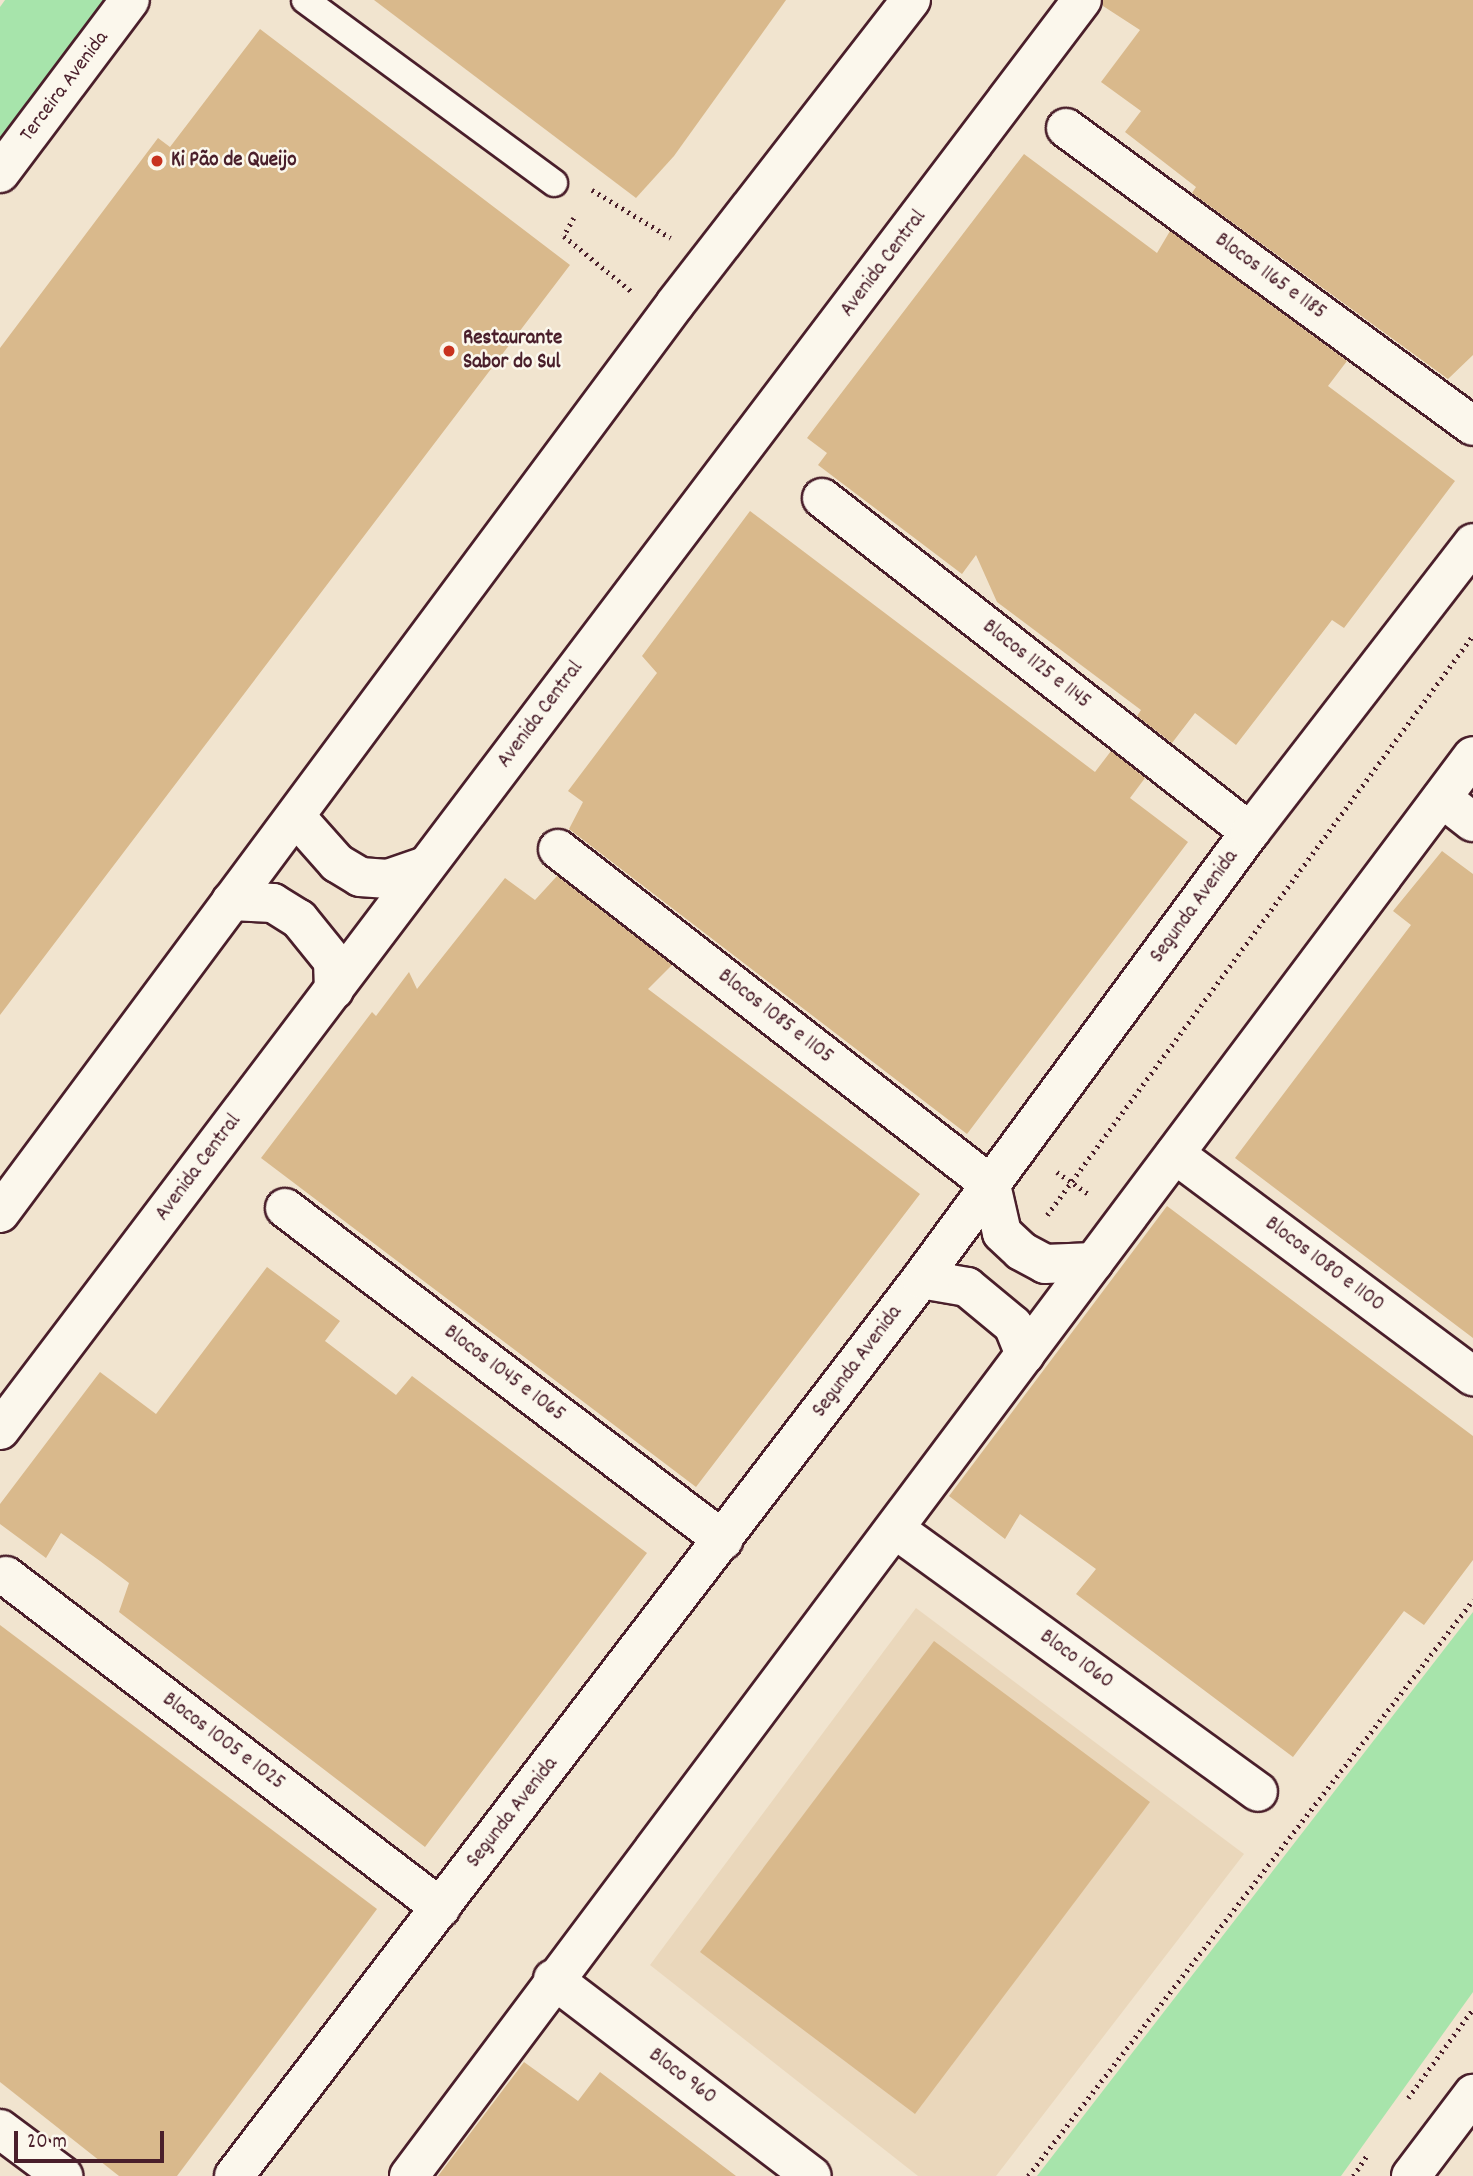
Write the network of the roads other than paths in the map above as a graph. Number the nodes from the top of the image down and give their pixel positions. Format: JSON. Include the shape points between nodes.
{"nodes":[{"id":1,"x":130,"y":0,"type":"edge"},
{"id":2,"x":306,"y":0,"type":"edge"},
{"id":3,"x":911,"y":0,"type":"edge"},
{"id":4,"x":1082,"y":0,"type":"edge"},
{"id":5,"x":1066,"y":128,"type":"dead end"},
{"id":6,"x":0,"y":173,"type":"edge"},
{"id":7,"x":554,"y":183,"type":"road end"},
{"id":8,"x":1473,"y":426,"type":"edge"},
{"id":9,"x":822,"y":498,"type":"dead end"},
{"id":10,"x":1473,"y":543,"type":"edge"},
{"id":11,"x":1473,"y":756,"type":"edge"},
{"id":12,"x":1442,"y":798,"type":"junction"},
{"id":13,"x":298,"y":819,"type":"junction"},
{"id":14,"x":1473,"y":821,"type":"edge"},
{"id":15,"x":1250,"y":832,"type":"junction"},
{"id":16,"x":558,"y":849,"type":"dead end"},
{"id":17,"x":425,"y":866,"type":"junction"},
{"id":18,"x":231,"y":901,"type":"junction"},
{"id":19,"x":334,"y":990,"type":"junction"},
{"id":20,"x":1175,"y":1154,"type":"junction"},
{"id":21,"x":991,"y":1185,"type":"junction"},
{"id":22,"x":285,"y":1208,"type":"dead end"},
{"id":23,"x":0,"y":1213,"type":"edge"},
{"id":24,"x":1094,"y":1262,"type":"junction"},
{"id":25,"x":921,"y":1279,"type":"junction"},
{"id":26,"x":1025,"y":1355,"type":"junction"},
{"id":27,"x":1473,"y":1376,"type":"edge"},
{"id":28,"x":0,"y":1430,"type":"edge"},
{"id":29,"x":895,"y":1529,"type":"junction"},
{"id":30,"x":723,"y":1540,"type":"junction"},
{"id":31,"x":6,"y":1576,"type":"dead end"},
{"id":32,"x":1258,"y":1792,"type":"dead end"},
{"id":33,"x":440,"y":1908,"type":"junction"},
{"id":34,"x":553,"y":1979,"type":"junction"},
{"id":35,"x":1473,"y":2094,"type":"edge"},
{"id":36,"x":0,"y":2129,"type":"edge"},
{"id":37,"x":63,"y":2176,"type":"edge"},
{"id":38,"x":234,"y":2176,"type":"edge"},
{"id":39,"x":409,"y":2176,"type":"edge"},
{"id":40,"x":812,"y":2176,"type":"edge"},
{"id":41,"x":1411,"y":2176,"type":"edge"}],
"edges":[{"from":1,"to":6,"type":"main road","name":"Terceira Avenida"},
{"from":2,"to":7,"type":"lane"},
{"from":3,"to":13,"type":"main road","via":[[665,318]]},
{"from":4,"to":17,"type":"main road","name":"Avenida Central"},
{"from":5,"to":8,"type":"main road","name":"Blocos 1165 e 1185"},
{"from":9,"to":15,"type":"main road","name":"Blocos 1125 e 1145"},
{"from":10,"to":15,"type":"main road","name":"Segunda Avenida"},
{"from":11,"to":12,"type":"main road"},
{"from":12,"to":14,"type":"main road"},
{"from":12,"to":20,"type":"main road"},
{"from":13,"to":17,"type":"main road","via":[[337,863],[360,877],[388,879]]},
{"from":13,"to":18,"type":"main road"},
{"from":15,"to":21,"type":"main road","name":"Segunda Avenida"},
{"from":16,"to":21,"type":"main road","name":"Blocos 1085 e 1105"},
{"from":17,"to":19,"type":"main road","name":"Avenida Central"},
{"from":18,"to":19,"type":"main road","via":[[274,903],[299,919],[332,961]]},
{"from":18,"to":23,"type":"main road"},
{"from":19,"to":28,"type":"main road","name":"Avenida Central"},
{"from":20,"to":24,"type":"main road"},
{"from":20,"to":27,"type":"main road","name":"Blocos 1080 e 1100"},
{"from":21,"to":24,"type":"main road","via":[[1002,1233],[1021,1251],[1045,1264]]},
{"from":21,"to":25,"type":"main road","name":"Segunda Avenida"},
{"from":22,"to":30,"type":"main road","name":"Blocos 1045 e 1065"},
{"from":24,"to":26,"type":"main road"},
{"from":25,"to":26,"type":"main road","via":[[948,1279],[976,1293],[1013,1325]]},
{"from":25,"to":30,"type":"main road","name":"Segunda Avenida"},
{"from":26,"to":29,"type":"main road"},
{"from":29,"to":32,"type":"main road","name":"Bloco 1060"},
{"from":29,"to":34,"type":"main road"},
{"from":30,"to":33,"type":"main road","name":"Segunda Avenida"},
{"from":31,"to":33,"type":"main road","name":"Blocos 1005 e 1025"},
{"from":33,"to":38,"type":"main road","name":"Segunda Avenida"},
{"from":34,"to":39,"type":"main road"},
{"from":34,"to":40,"type":"main road","name":"Bloco 960"},
{"from":35,"to":41,"type":"main road"},
{"from":36,"to":37,"type":"main road"}]}
